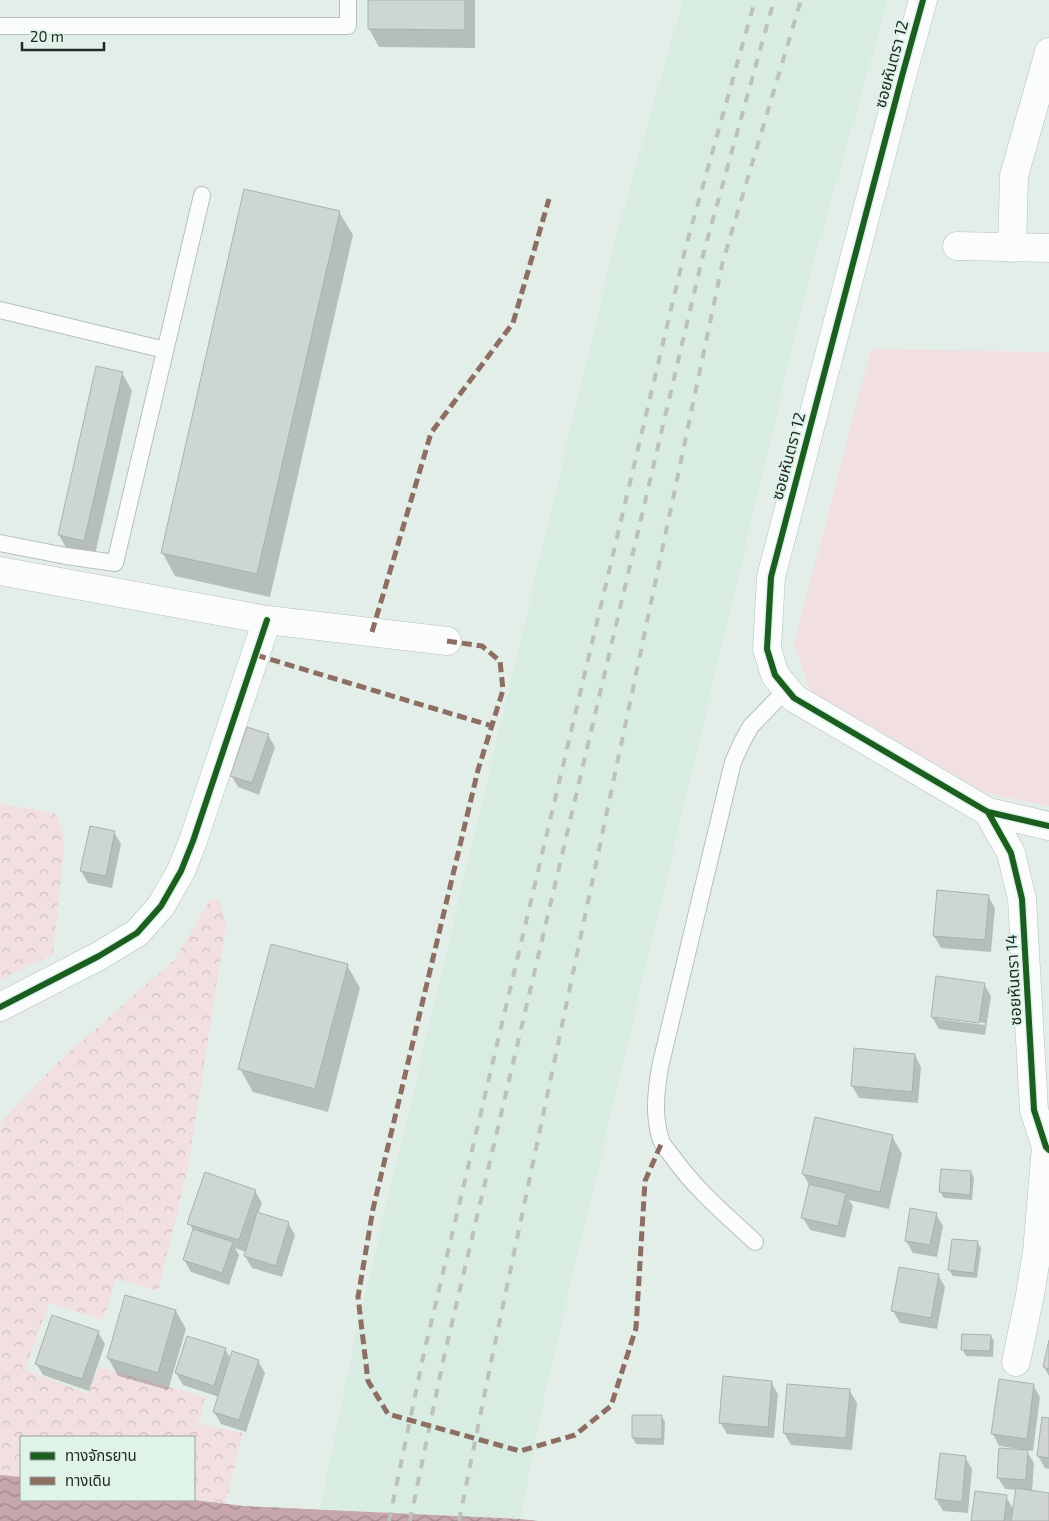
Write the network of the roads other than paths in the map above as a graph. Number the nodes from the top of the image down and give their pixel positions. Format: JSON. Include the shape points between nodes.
{"nodes":[{"id":1,"x":348,"y":0,"type":"edge"},
{"id":2,"x":923,"y":0,"type":"edge"},
{"id":3,"x":0,"y":26,"type":"edge"},
{"id":4,"x":1049,"y":52,"type":"edge"},
{"id":5,"x":1044,"y":87,"type":"edge"},
{"id":6,"x":202,"y":195,"type":"dead end"},
{"id":7,"x":957,"y":246,"type":"dead end"},
{"id":8,"x":1012,"y":248,"type":"junction"},
{"id":9,"x":1049,"y":248,"type":"edge"},
{"id":10,"x":0,"y":310,"type":"edge"},
{"id":11,"x":165,"y":350,"type":"junction"},
{"id":12,"x":0,"y":543,"type":"edge"},
{"id":13,"x":0,"y":571,"type":"edge"},
{"id":14,"x":267,"y":620,"type":"junction"},
{"id":15,"x":447,"y":640,"type":"dead end"},
{"id":16,"x":787,"y":690,"type":"junction"},
{"id":17,"x":988,"y":812,"type":"junction"},
{"id":18,"x":1049,"y":826,"type":"edge"},
{"id":19,"x":0,"y":1007,"type":"edge"},
{"id":20,"x":1047,"y":1148,"type":"edge"},
{"id":21,"x":755,"y":1242,"type":"dead end"},
{"id":22,"x":1016,"y":1362,"type":"dead end"}],
"edges":[{"from":1,"to":3,"type":"lane","via":[[348,26]]},
{"from":2,"to":16,"type":"street","name":"ซอยหันตรา 12","via":[[771,577],[767,649],[775,675]]},
{"from":4,"to":5,"type":"street"},
{"from":5,"to":8,"type":"street","via":[[1014,176]]},
{"from":6,"to":11,"type":"lane"},
{"from":7,"to":8,"type":"street"},
{"from":8,"to":9,"type":"street"},
{"from":10,"to":11,"type":"lane"},
{"from":11,"to":12,"type":"lane","via":[[115,563]]},
{"from":13,"to":14,"type":"street"},
{"from":14,"to":15,"type":"street"},
{"from":14,"to":19,"type":"street","via":[[193,841],[161,906],[137,933]]},
{"from":16,"to":17,"type":"street","name":"ซอยหันตรา 12","via":[[794,698]]},
{"from":16,"to":21,"type":"lane","via":[[752,726],[733,762],[655,1098],[662,1142],[682,1171]]},
{"from":17,"to":18,"type":"street"},
{"from":17,"to":20,"type":"street","name":"ซอยหันตรา 14","via":[[1011,853],[1022,899],[1034,1110]]},
{"from":20,"to":22,"type":"street","via":[[1037,1252]]}]}
